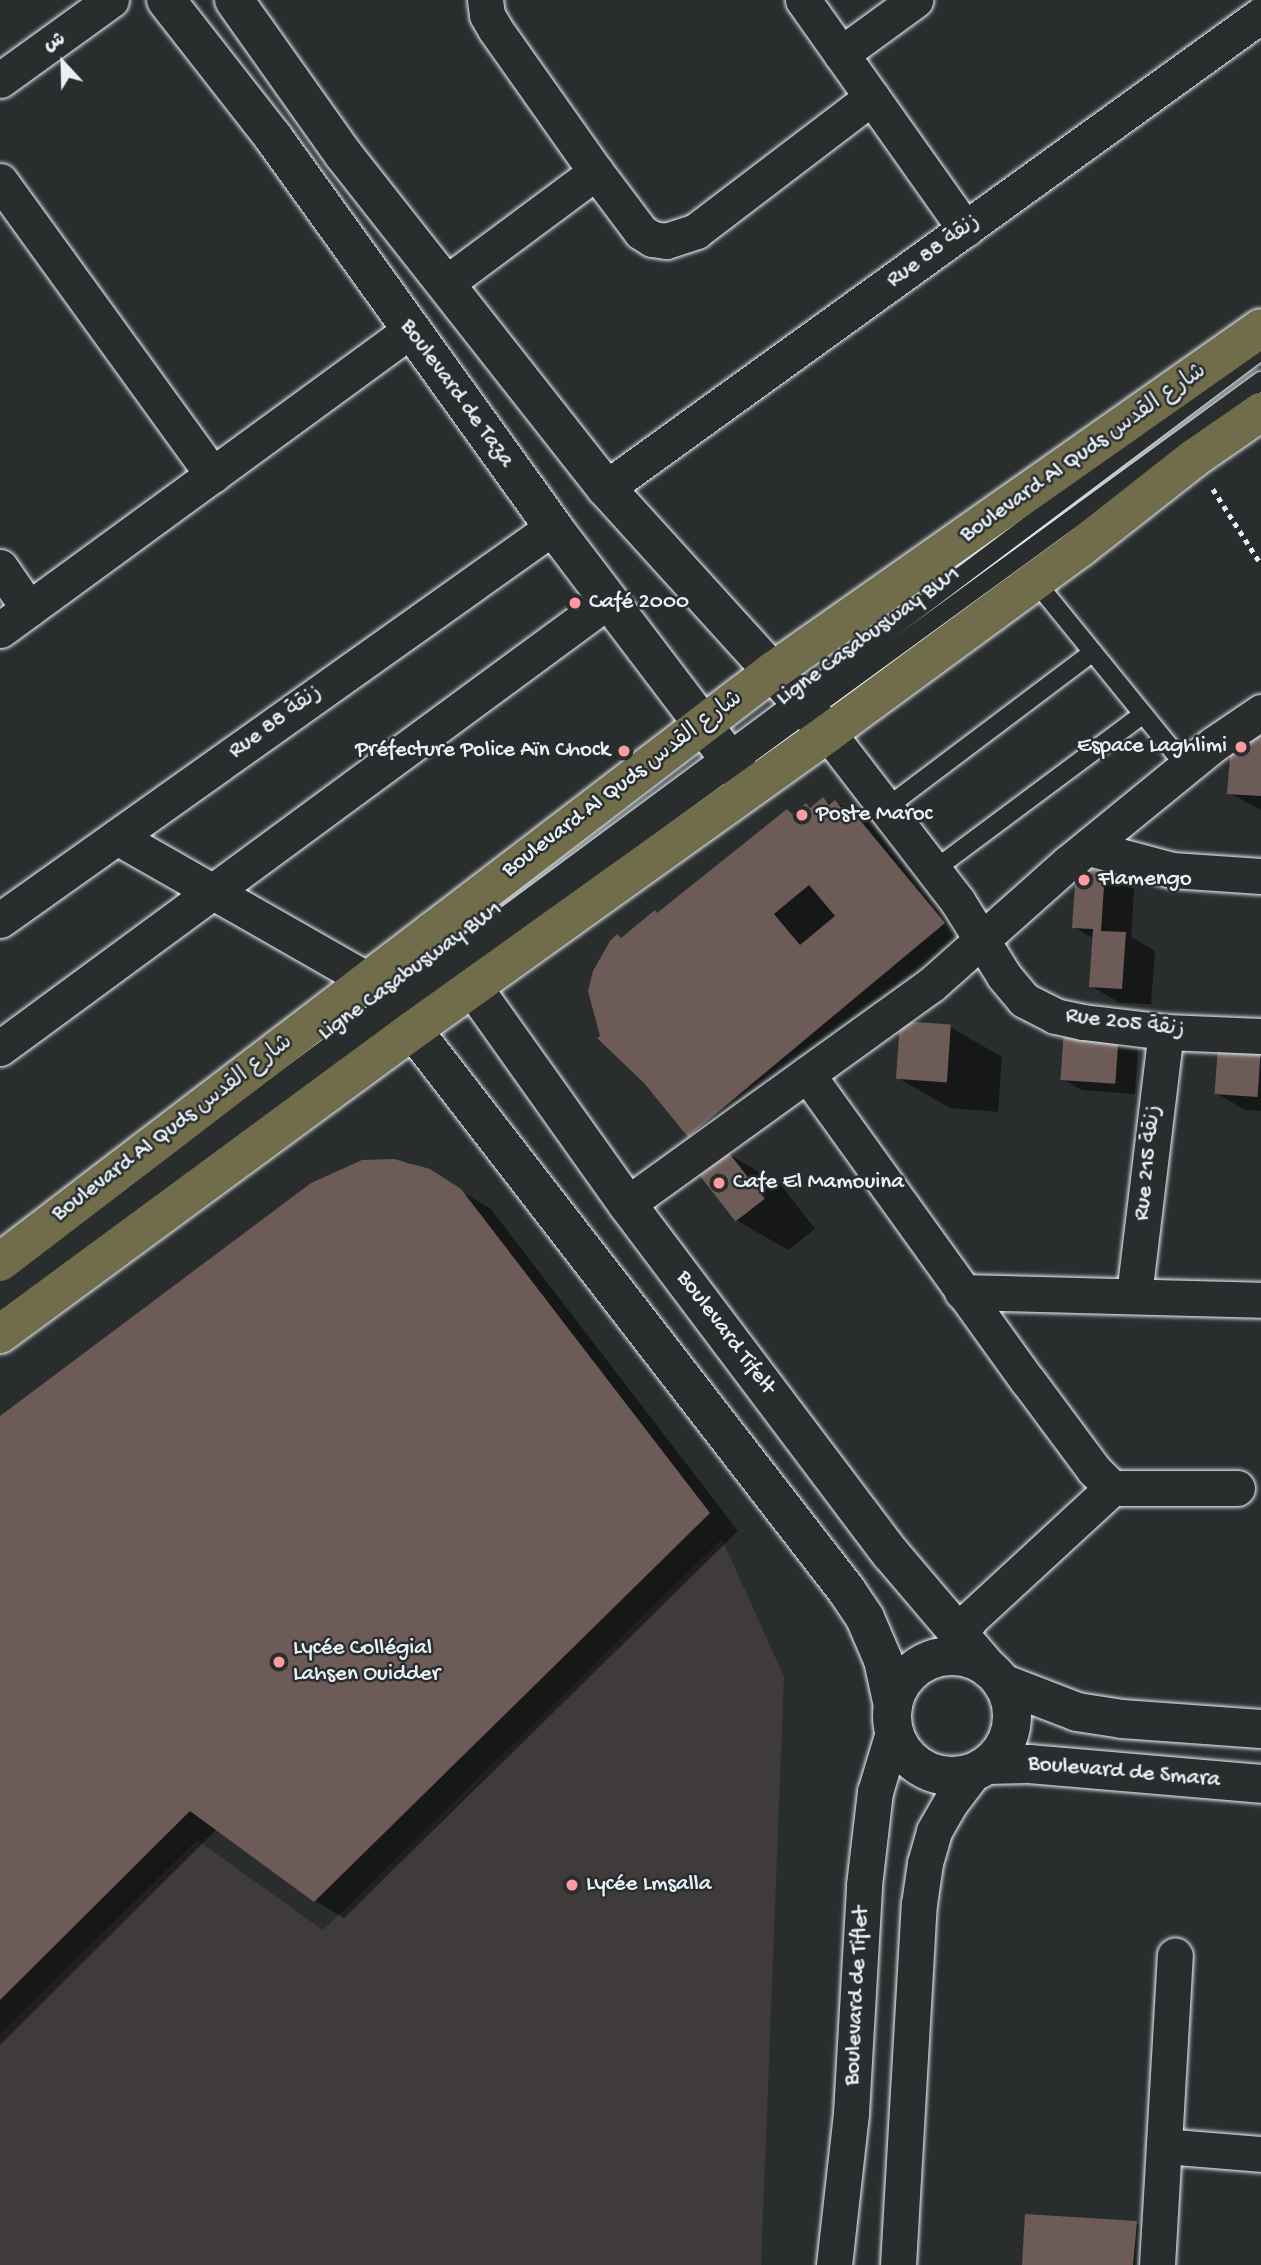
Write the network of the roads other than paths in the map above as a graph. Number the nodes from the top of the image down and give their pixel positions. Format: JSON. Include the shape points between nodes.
{"nodes":[{"id":1,"x":111,"y":0,"type":"edge"},
{"id":2,"x":166,"y":0,"type":"edge"},
{"id":3,"x":234,"y":0,"type":"edge"},
{"id":4,"x":485,"y":0,"type":"edge"},
{"id":5,"x":803,"y":0,"type":"edge"},
{"id":6,"x":915,"y":0,"type":"edge"},
{"id":7,"x":1261,"y":15,"type":"edge"},
{"id":8,"x":841,"y":54,"type":"junction"},
{"id":9,"x":0,"y":80,"type":"edge"},
{"id":10,"x":872,"y":97,"type":"junction"},
{"id":11,"x":596,"y":172,"type":"junction"},
{"id":12,"x":0,"y":181,"type":"edge"},
{"id":13,"x":965,"y":229,"type":"junction"},
{"id":14,"x":445,"y":284,"type":"junction"},
{"id":15,"x":1261,"y":328,"type":"edge"},
{"id":16,"x":409,"y":331,"type":"junction"},
{"id":17,"x":1261,"y":350,"type":"edge"},
{"id":18,"x":1261,"y":381,"type":"edge"},
{"id":19,"x":1261,"y":412,"type":"edge"},
{"id":20,"x":213,"y":475,"type":"junction"},
{"id":21,"x":606,"y":488,"type":"junction"},
{"id":22,"x":553,"y":527,"type":"junction"},
{"id":23,"x":0,"y":567,"type":"edge"},
{"id":24,"x":1035,"y":581,"type":"junction"},
{"id":25,"x":609,"y":600,"type":"junction"},
{"id":26,"x":29,"y":609,"type":"junction"},
{"id":27,"x":0,"y":629,"type":"edge"},
{"id":28,"x":1093,"y":652,"type":"junction"},
{"id":29,"x":773,"y":671,"type":"junction"},
{"id":30,"x":1261,"y":712,"type":"edge"},
{"id":31,"x":1143,"y":714,"type":"junction"},
{"id":32,"x":811,"y":715,"type":"junction"},
{"id":33,"x":727,"y":758,"type":"junction"},
{"id":34,"x":1186,"y":767,"type":"junction"},
{"id":35,"x":886,"y":808,"type":"junction"},
{"id":36,"x":117,"y":837,"type":"junction"},
{"id":37,"x":1089,"y":848,"type":"junction"},
{"id":38,"x":934,"y":870,"type":"junction"},
{"id":39,"x":1261,"y":876,"type":"edge"},
{"id":40,"x":214,"y":893,"type":"junction"},
{"id":41,"x":0,"y":920,"type":"edge"},
{"id":42,"x":984,"y":940,"type":"junction"},
{"id":43,"x":453,"y":960,"type":"junction"},
{"id":44,"x":391,"y":1006,"type":"junction"},
{"id":45,"x":1166,"y":1032,"type":"junction"},
{"id":46,"x":1261,"y":1036,"type":"edge"},
{"id":47,"x":0,"y":1048,"type":"edge"},
{"id":48,"x":807,"y":1074,"type":"junction"},
{"id":49,"x":627,"y":1204,"type":"junction"},
{"id":50,"x":0,"y":1262,"type":"edge"},
{"id":51,"x":0,"y":1290,"type":"edge"},
{"id":52,"x":962,"y":1292,"type":"junction"},
{"id":53,"x":1134,"y":1294,"type":"junction"},
{"id":54,"x":1261,"y":1300,"type":"edge"},
{"id":55,"x":0,"y":1309,"type":"edge"},
{"id":56,"x":0,"y":1334,"type":"edge"},
{"id":57,"x":1112,"y":1488,"type":"junction"},
{"id":58,"x":1237,"y":1488,"type":"dead end"},
{"id":59,"x":953,"y":1645,"type":"junction"},
{"id":60,"x":996,"y":1676,"type":"junction"},
{"id":61,"x":893,"y":1717,"type":"junction"},
{"id":62,"x":1261,"y":1729,"type":"edge"},
{"id":63,"x":981,"y":1768,"type":"junction"},
{"id":64,"x":1261,"y":1784,"type":"edge"},
{"id":65,"x":1175,"y":1956,"type":"dead end"},
{"id":66,"x":1164,"y":2146,"type":"junction"},
{"id":67,"x":1261,"y":2154,"type":"edge"},
{"id":68,"x":834,"y":2265,"type":"edge"},
{"id":69,"x":898,"y":2265,"type":"edge"},
{"id":70,"x":1157,"y":2265,"type":"edge"}],
"edges":[{"from":1,"to":9,"type":"street"},
{"from":2,"to":16,"type":"street","name":"Boulevard de Taza","via":[[273,138]]},
{"from":3,"to":14,"type":"street","via":[[343,154]]},
{"from":4,"to":11,"type":"street","via":[[495,29]]},
{"from":5,"to":8,"type":"street"},
{"from":6,"to":8,"type":"street"},
{"from":7,"to":13,"type":"street","name":"Rue 88 زنقة"},
{"from":8,"to":10,"type":"street"},
{"from":10,"to":11,"type":"street","via":[[696,230],[676,239],[652,239],[641,232]]},
{"from":10,"to":13,"type":"street"},
{"from":11,"to":14,"type":"street"},
{"from":12,"to":20,"type":"street"},
{"from":13,"to":21,"type":"street","name":"Rue 88 زنقة"},
{"from":14,"to":21,"type":"street"},
{"from":15,"to":29,"type":"main road","name":"Boulevard Al Quds شارع القدس"},
{"from":16,"to":20,"type":"street"},
{"from":16,"to":22,"type":"street","name":"Boulevard de Taza"},
{"from":17,"to":32,"type":"lane","name":"Ligne Casabusway BW1"},
{"from":18,"to":32,"type":"lane","name":"Ligne Casabusway BW1"},
{"from":19,"to":24,"type":"main road","name":"Boulevard Al Quds شارع القدس"},
{"from":20,"to":26,"type":"street"},
{"from":21,"to":29,"type":"street"},
{"from":22,"to":25,"type":"street","name":"Boulevard de Taza"},
{"from":22,"to":36,"type":"street","name":"Rue 88 زنقة"},
{"from":23,"to":26,"type":"street"},
{"from":24,"to":28,"type":"lane"},
{"from":24,"to":32,"type":"main road","name":"Boulevard Al Quds شارع القدس"},
{"from":25,"to":33,"type":"street","name":"Boulevard de Taza"},
{"from":25,"to":40,"type":"street"},
{"from":26,"to":27,"type":"street"},
{"from":28,"to":31,"type":"lane"},
{"from":28,"to":35,"type":"lane"},
{"from":29,"to":32,"type":"street"},
{"from":29,"to":33,"type":"main road","name":"Boulevard Al Quds شارع القدس"},
{"from":30,"to":34,"type":"street"},
{"from":31,"to":34,"type":"lane"},
{"from":31,"to":38,"type":"lane"},
{"from":32,"to":33,"type":"main road","name":"Boulevard Al Quds شارع القدس"},
{"from":32,"to":35,"type":"street","name":"Rue 205 زنقة"},
{"from":33,"to":43,"type":"main road","name":"Boulevard Al Quds شارع القدس"},
{"from":33,"to":43,"type":"main road","name":"Boulevard Al Quds شارع القدس"},
{"from":34,"to":37,"type":"street"},
{"from":35,"to":38,"type":"street","name":"Rue 205 زنقة"},
{"from":36,"to":40,"type":"street"},
{"from":36,"to":41,"type":"street","name":"Rue 88 زنقة"},
{"from":37,"to":39,"type":"street","via":[[1172,870]]},
{"from":37,"to":42,"type":"street"},
{"from":38,"to":42,"type":"street","name":"Rue 205 زنقة"},
{"from":40,"to":44,"type":"street"},
{"from":40,"to":47,"type":"street"},
{"from":42,"to":45,"type":"street","name":"Rue 205 زنقة","via":[[1004,976],[1037,1009],[1083,1022]]},
{"from":42,"to":48,"type":"street","via":[[876,1027]]},
{"from":43,"to":44,"type":"main road","name":"Boulevard Al Quds شارع القدس"},
{"from":43,"to":44,"type":"main road","name":"Boulevard Al Quds شارع القدس"},
{"from":43,"to":49,"type":"street","name":"Boulevard Tifelt"},
{"from":44,"to":50,"type":"main road","name":"Boulevard Al Quds شارع القدس"},
{"from":44,"to":51,"type":"lane","name":"Ligne Casabusway BW1"},
{"from":44,"to":55,"type":"lane","name":"Ligne Casabusway BW1"},
{"from":44,"to":56,"type":"main road","name":"Boulevard Al Quds شارع القدس"},
{"from":44,"to":61,"type":"street","via":[[847,1591],[878,1648]]},
{"from":45,"to":46,"type":"street","name":"Rue 205 زنقة"},
{"from":45,"to":53,"type":"street","name":"Rue 215 زنقة"},
{"from":48,"to":49,"type":"street"},
{"from":48,"to":52,"type":"street"},
{"from":49,"to":59,"type":"street","name":"Boulevard Tifelt","via":[[891,1554]]},
{"from":52,"to":53,"type":"street"},
{"from":52,"to":57,"type":"street"},
{"from":53,"to":54,"type":"street"},
{"from":57,"to":58,"type":"street"},
{"from":57,"to":59,"type":"street","via":[[984,1606]]},
{"from":59,"to":60,"type":"street","name":"Boulevard Tifelt"},
{"from":59,"to":61,"type":"street","via":[[906,1678]]},
{"from":60,"to":62,"type":"street","via":[[1077,1712]]},
{"from":60,"to":63,"type":"street","via":[[1010,1704],[1011,1727],[1002,1748]]},
{"from":61,"to":63,"type":"street","via":[[910,1759],[924,1769],[958,1776]]},
{"from":61,"to":68,"type":"street","name":"Boulevard de Tiflet","via":[[874,1792]]},
{"from":63,"to":64,"type":"street","name":"Boulevard de Smara","via":[[1029,1764]]},
{"from":63,"to":69,"type":"street","via":[[951,1802],[934,1831],[925,1863]]},
{"from":65,"to":66,"type":"street"},
{"from":66,"to":67,"type":"street"},
{"from":66,"to":70,"type":"street"}]}
